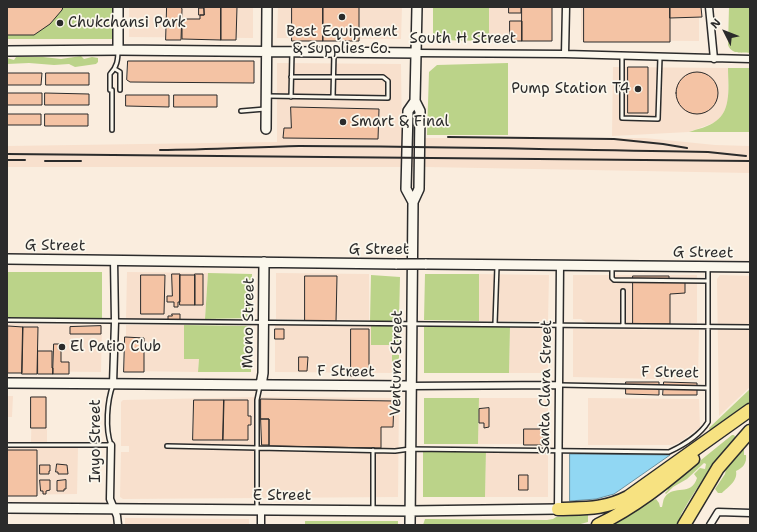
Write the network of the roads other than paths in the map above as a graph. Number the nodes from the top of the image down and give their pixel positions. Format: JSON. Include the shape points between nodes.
{"nodes":[{"id":1,"x":118,"y":7,"type":"edge"},
{"id":2,"x":267,"y":7,"type":"edge"},
{"id":3,"x":417,"y":7,"type":"edge"},
{"id":4,"x":566,"y":7,"type":"edge"},
{"id":5,"x":709,"y":7,"type":"edge"},
{"id":6,"x":118,"y":50,"type":"junction"},
{"id":7,"x":7,"y":51,"type":"edge"},
{"id":8,"x":266,"y":51,"type":"junction"},
{"id":9,"x":292,"y":51,"type":"junction"},
{"id":10,"x":334,"y":52,"type":"junction"},
{"id":11,"x":416,"y":53,"type":"junction"},
{"id":12,"x":565,"y":54,"type":"junction"},
{"id":13,"x":622,"y":56,"type":"junction"},
{"id":14,"x":660,"y":57,"type":"junction"},
{"id":15,"x":714,"y":59,"type":"junction"},
{"id":16,"x":750,"y":59,"type":"edge"},
{"id":17,"x":115,"y":69,"type":"junction"},
{"id":18,"x":291,"y":77,"type":"junction"},
{"id":19,"x":334,"y":77,"type":"junction"},
{"id":20,"x":120,"y":90,"type":"dead end"},
{"id":21,"x":266,"y":96,"type":"junction"},
{"id":22,"x":291,"y":97,"type":"junction"},
{"id":23,"x":333,"y":97,"type":"junction"},
{"id":24,"x":415,"y":101,"type":"junction"},
{"id":25,"x":266,"y":109,"type":"junction"},
{"id":26,"x":241,"y":111,"type":"dead end"},
{"id":27,"x":266,"y":129,"type":"dead end"},
{"id":28,"x":112,"y":130,"type":"dead end"},
{"id":29,"x":413,"y":202,"type":"junction"},
{"id":30,"x":7,"y":259,"type":"edge"},
{"id":31,"x":114,"y":260,"type":"junction"},
{"id":32,"x":264,"y":262,"type":"junction"},
{"id":33,"x":497,"y":264,"type":"junction"},
{"id":34,"x":560,"y":265,"type":"junction"},
{"id":35,"x":612,"y":266,"type":"junction"},
{"id":36,"x":708,"y":267,"type":"junction"},
{"id":37,"x":750,"y":267,"type":"edge"},
{"id":38,"x":708,"y":282,"type":"junction"},
{"id":39,"x":623,"y":291,"type":"dead end"},
{"id":40,"x":7,"y":320,"type":"edge"},
{"id":41,"x":115,"y":322,"type":"junction"},
{"id":42,"x":264,"y":323,"type":"junction"},
{"id":43,"x":495,"y":324,"type":"junction"},
{"id":44,"x":412,"y":325,"type":"junction"},
{"id":45,"x":560,"y":326,"type":"junction"},
{"id":46,"x":623,"y":326,"type":"junction"},
{"id":47,"x":708,"y":327,"type":"junction"},
{"id":48,"x":750,"y":327,"type":"edge"},
{"id":49,"x":7,"y":383,"type":"edge"},
{"id":50,"x":113,"y":384,"type":"junction"},
{"id":51,"x":261,"y":385,"type":"junction"},
{"id":52,"x":559,"y":385,"type":"junction"},
{"id":53,"x":410,"y":386,"type":"junction"},
{"id":54,"x":708,"y":388,"type":"junction"},
{"id":55,"x":750,"y":412,"type":"edge"},
{"id":56,"x":750,"y":430,"type":"edge"},
{"id":57,"x":7,"y":445,"type":"edge"},
{"id":58,"x":110,"y":445,"type":"junction"},
{"id":59,"x":167,"y":446,"type":"dead end"},
{"id":60,"x":257,"y":448,"type":"junction"},
{"id":61,"x":410,"y":449,"type":"junction"},
{"id":62,"x":373,"y":450,"type":"junction"},
{"id":63,"x":558,"y":451,"type":"junction"},
{"id":64,"x":7,"y":508,"type":"edge"},
{"id":65,"x":114,"y":508,"type":"junction"},
{"id":66,"x":558,"y":509,"type":"junction"},
{"id":67,"x":259,"y":510,"type":"junction"},
{"id":68,"x":373,"y":511,"type":"junction"},
{"id":69,"x":410,"y":511,"type":"junction"},
{"id":70,"x":750,"y":512,"type":"edge"},
{"id":71,"x":118,"y":525,"type":"edge"},
{"id":72,"x":261,"y":525,"type":"edge"},
{"id":73,"x":410,"y":525,"type":"edge"},
{"id":74,"x":598,"y":525,"type":"edge"},
{"id":75,"x":684,"y":525,"type":"edge"},
{"id":76,"x":710,"y":525,"type":"edge"}],
"edges":[{"from":1,"to":6,"type":"street"},
{"from":2,"to":8,"type":"street"},
{"from":3,"to":11,"type":"street","name":"Ventura Street"},
{"from":4,"to":12,"type":"street"},
{"from":5,"to":15,"type":"street"},
{"from":6,"to":7,"type":"street","name":"South H Street"},
{"from":6,"to":8,"type":"street","name":"South H Street"},
{"from":6,"to":17,"type":"lane"},
{"from":8,"to":9,"type":"street","name":"South H Street"},
{"from":8,"to":21,"type":"street"},
{"from":9,"to":10,"type":"street","name":"South H Street"},
{"from":9,"to":18,"type":"lane"},
{"from":10,"to":11,"type":"street","name":"South H Street"},
{"from":10,"to":19,"type":"lane"},
{"from":11,"to":12,"type":"street","name":"South H Street"},
{"from":11,"to":24,"type":"street","name":"Ventura Street"},
{"from":12,"to":13,"type":"street","name":"South H Street"},
{"from":13,"to":14,"type":"street","name":"South H Street"},
{"from":13,"to":14,"type":"lane","via":[[622,118],[658,119]]},
{"from":14,"to":15,"type":"street","name":"South H Street"},
{"from":15,"to":16,"type":"street","name":"South H Street"},
{"from":17,"to":20,"type":"lane","via":[[120,72]]},
{"from":17,"to":28,"type":"lane","via":[[110,74]]},
{"from":18,"to":19,"type":"lane"},
{"from":18,"to":22,"type":"lane"},
{"from":19,"to":23,"type":"lane"},
{"from":19,"to":23,"type":"lane","via":[[383,77],[388,81],[388,98]]},
{"from":21,"to":22,"type":"lane"},
{"from":21,"to":25,"type":"street"},
{"from":22,"to":23,"type":"lane"},
{"from":24,"to":29,"type":"street","name":"Ventura Street","via":[[420,111],[419,189]]},
{"from":24,"to":29,"type":"street","name":"Ventura Street","via":[[408,111],[406,189]]},
{"from":25,"to":26,"type":"lane"},
{"from":25,"to":27,"type":"street"},
{"from":29,"to":44,"type":"street","name":"Ventura Street"},
{"from":30,"to":31,"type":"street","name":"G Street"},
{"from":31,"to":32,"type":"street","name":"G Street"},
{"from":31,"to":41,"type":"street","name":"Inyo Street"},
{"from":32,"to":33,"type":"street","name":"G Street","bridge":true},
{"from":32,"to":42,"type":"street","name":"Mono Street"},
{"from":33,"to":34,"type":"street","name":"G Street"},
{"from":33,"to":43,"type":"lane"},
{"from":34,"to":35,"type":"street","name":"G Street"},
{"from":34,"to":45,"type":"street","name":"Santa Clara Street"},
{"from":35,"to":36,"type":"street","name":"G Street"},
{"from":35,"to":38,"type":"lane","via":[[614,280]]},
{"from":36,"to":37,"type":"street","name":"G Street"},
{"from":36,"to":38,"type":"lane"},
{"from":38,"to":47,"type":"lane"},
{"from":39,"to":46,"type":"lane"},
{"from":40,"to":41,"type":"lane"},
{"from":41,"to":42,"type":"lane"},
{"from":41,"to":50,"type":"street","name":"Inyo Street"},
{"from":42,"to":44,"type":"lane"},
{"from":42,"to":51,"type":"street","name":"Mono Street"},
{"from":43,"to":44,"type":"lane"},
{"from":43,"to":45,"type":"lane"},
{"from":44,"to":53,"type":"street","name":"Ventura Street"},
{"from":45,"to":46,"type":"lane"},
{"from":45,"to":52,"type":"street","name":"Santa Clara Street"},
{"from":46,"to":47,"type":"lane"},
{"from":47,"to":48,"type":"lane"},
{"from":47,"to":54,"type":"lane"},
{"from":49,"to":50,"type":"street","name":"F Street"},
{"from":50,"to":51,"type":"street","name":"F Street"},
{"from":50,"to":58,"type":"lane","name":"Inyo Street","via":[[109,396],[107,437]]},
{"from":51,"to":53,"type":"street","name":"F Street"},
{"from":51,"to":60,"type":"lane","via":[[257,400]]},
{"from":52,"to":53,"type":"street","name":"F Street"},
{"from":52,"to":54,"type":"lane","name":"F Street"},
{"from":52,"to":63,"type":"street","name":"Santa Clara Street"},
{"from":53,"to":61,"type":"street","name":"Ventura Street"},
{"from":54,"to":63,"type":"lane","via":[[708,422],[692,438],[669,452]]},
{"from":55,"to":66,"type":"highway","via":[[628,497],[599,508]]},
{"from":55,"to":74,"type":"highway","via":[[646,497]]},
{"from":56,"to":75,"type":"highway","via":[[718,468]]},
{"from":57,"to":58,"type":"lane"},
{"from":58,"to":65,"type":"street","name":"Inyo Street","via":[[110,499]]},
{"from":59,"to":60,"type":"lane"},
{"from":60,"to":62,"type":"lane"},
{"from":60,"to":67,"type":"lane"},
{"from":61,"to":62,"type":"lane"},
{"from":61,"to":63,"type":"lane"},
{"from":61,"to":69,"type":"street","name":"Ventura Street"},
{"from":62,"to":68,"type":"lane"},
{"from":63,"to":66,"type":"street","name":"Santa Clara Street"},
{"from":64,"to":65,"type":"street","name":"E Street"},
{"from":65,"to":67,"type":"street","name":"E Street"},
{"from":65,"to":71,"type":"street","name":"Inyo Street"},
{"from":66,"to":69,"type":"street","name":"E Street"},
{"from":67,"to":68,"type":"street","name":"E Street"},
{"from":67,"to":72,"type":"street"},
{"from":68,"to":69,"type":"street","name":"E Street"},
{"from":69,"to":73,"type":"street","name":"Ventura Street"},
{"from":70,"to":76,"type":"street","via":[[718,512]]}]}
